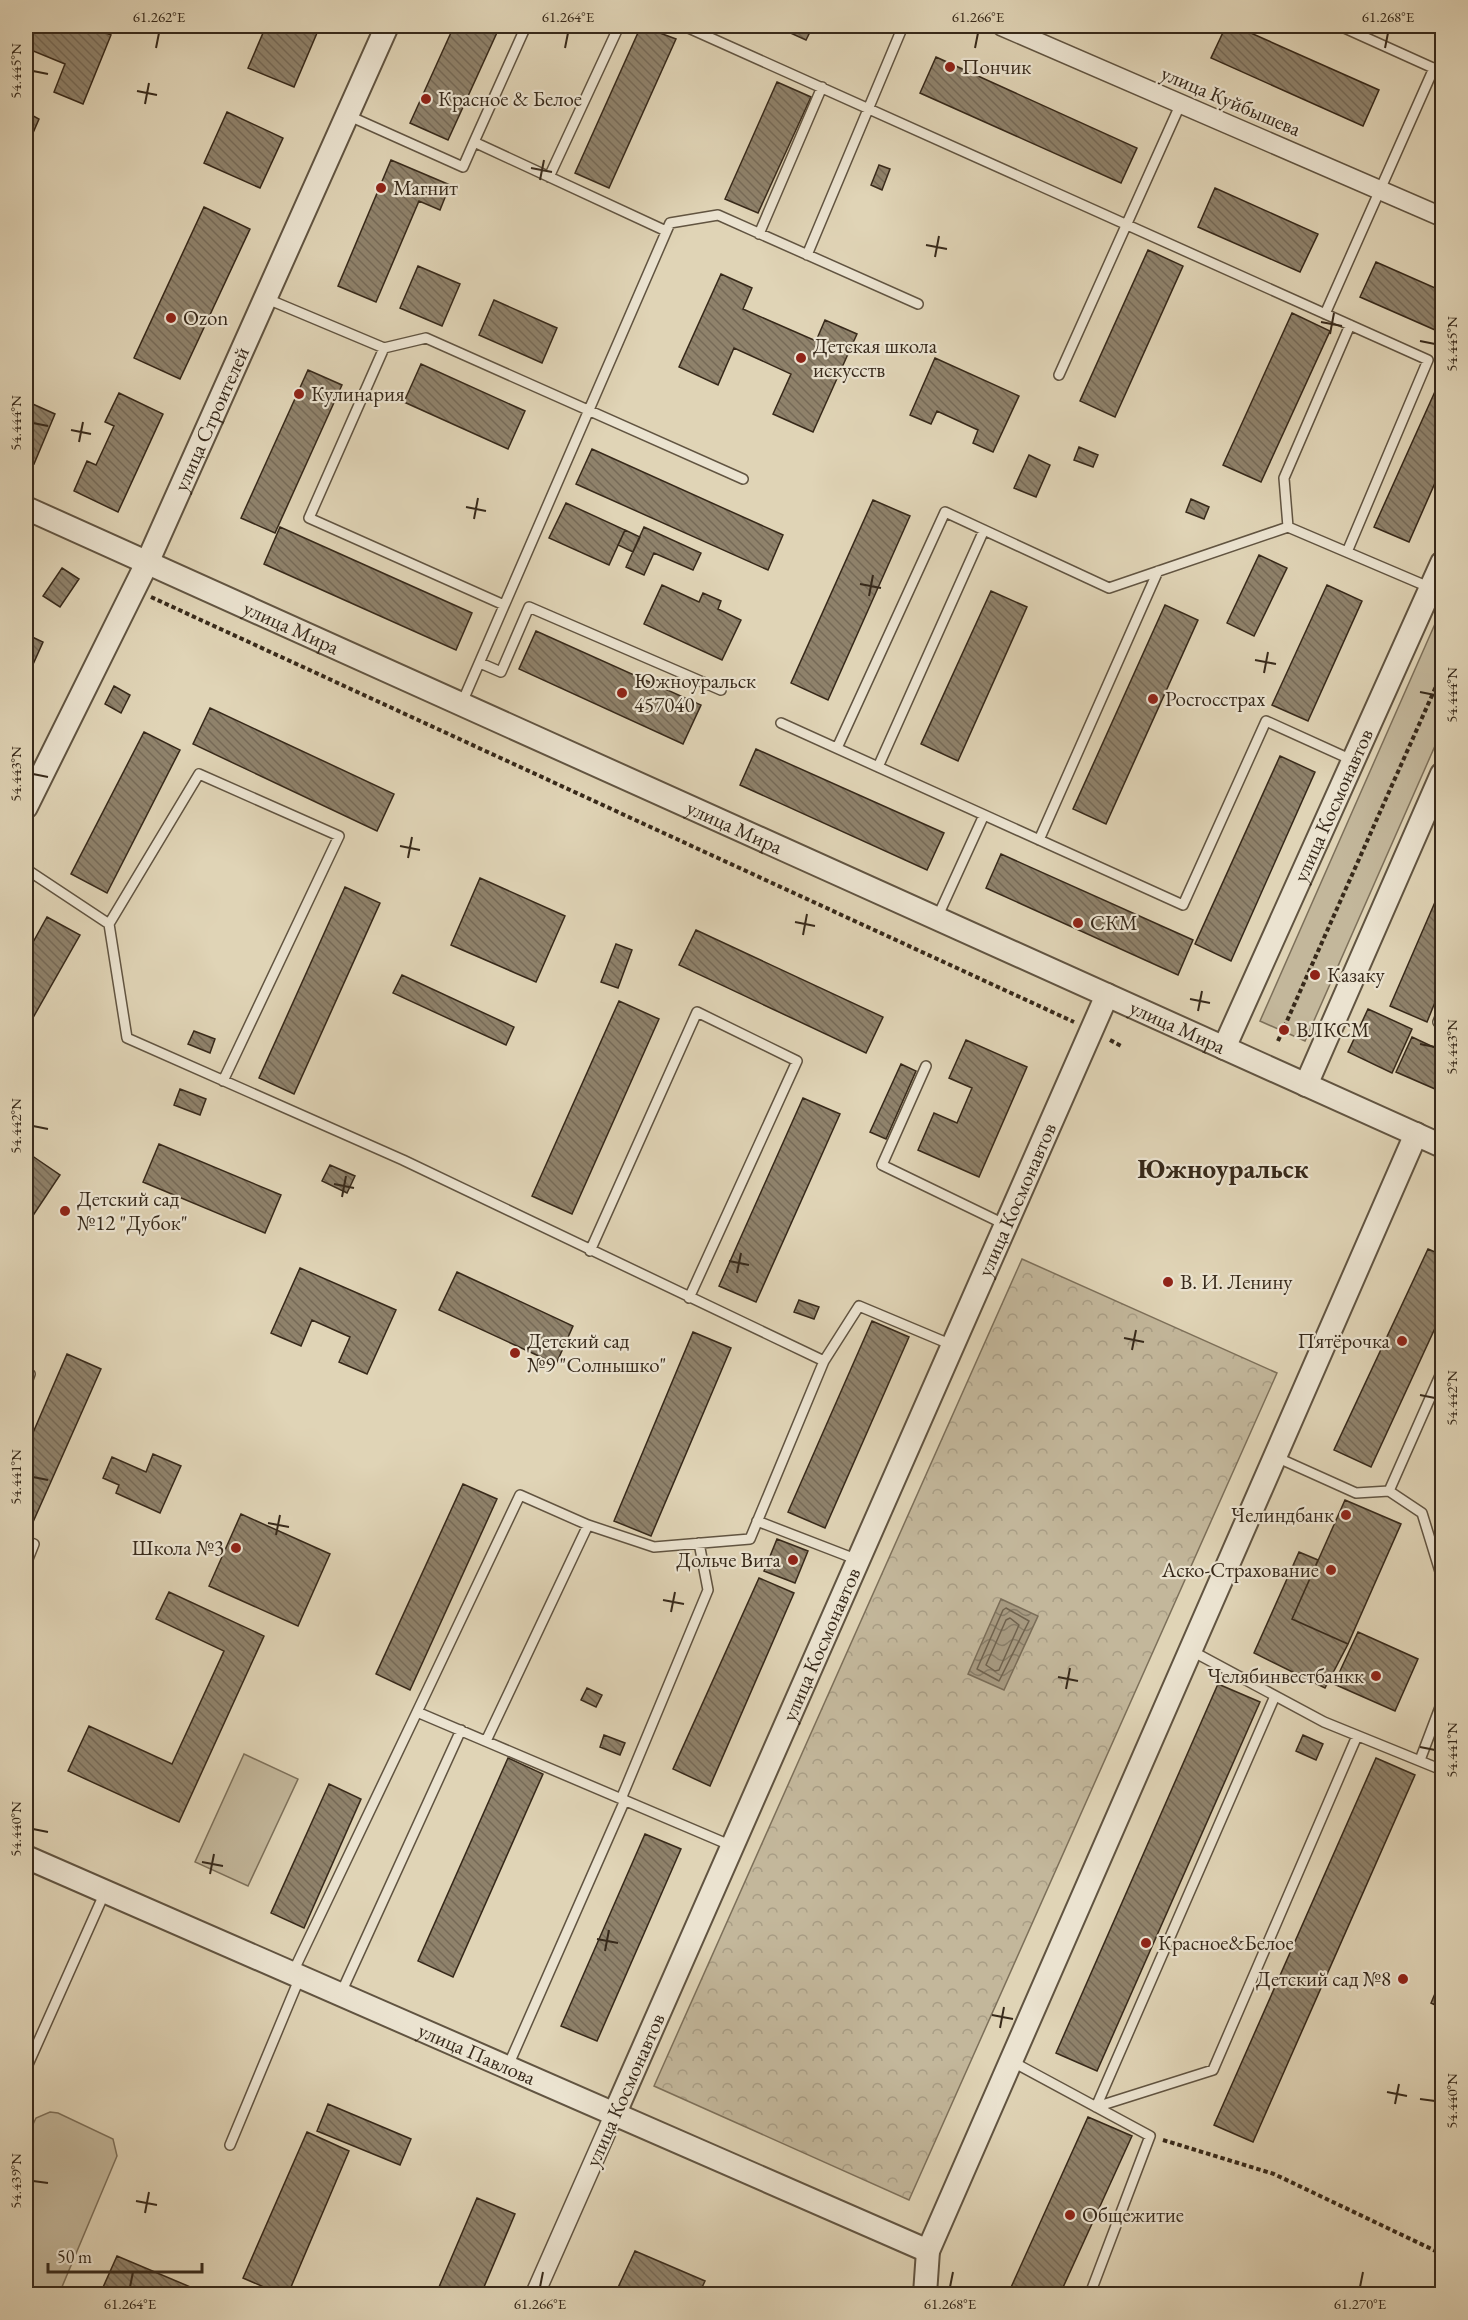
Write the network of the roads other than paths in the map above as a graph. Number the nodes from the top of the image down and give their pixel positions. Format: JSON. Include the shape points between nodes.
{"nodes":[{"id":1,"x":387,"y":26,"type":"edge"},
{"id":2,"x":526,"y":26,"type":"edge"},
{"id":3,"x":619,"y":26,"type":"edge"},
{"id":4,"x":684,"y":26,"type":"edge"},
{"id":5,"x":903,"y":26,"type":"edge"},
{"id":6,"x":1001,"y":26,"type":"edge"},
{"id":7,"x":1340,"y":26,"type":"edge"},
{"id":8,"x":1438,"y":70,"type":"edge"},
{"id":9,"x":822,"y":87,"type":"junction"},
{"id":10,"x":1181,"y":103,"type":"junction"},
{"id":11,"x":868,"y":108,"type":"junction"},
{"id":12,"x":347,"y":115,"type":"junction"},
{"id":13,"x":474,"y":142,"type":"junction"},
{"id":14,"x":549,"y":177,"type":"junction"},
{"id":15,"x":1380,"y":190,"type":"junction"},
{"id":16,"x":1443,"y":217,"type":"edge"},
{"id":17,"x":1127,"y":224,"type":"junction"},
{"id":18,"x":666,"y":231,"type":"junction"},
{"id":19,"x":759,"y":234,"type":"junction"},
{"id":20,"x":807,"y":255,"type":"junction"},
{"id":21,"x":265,"y":298,"type":"junction"},
{"id":22,"x":918,"y":304,"type":"dead end"},
{"id":23,"x":1325,"y":314,"type":"junction"},
{"id":24,"x":1350,"y":325,"type":"junction"},
{"id":25,"x":384,"y":348,"type":"junction"},
{"id":26,"x":1059,"y":375,"type":"dead end"},
{"id":27,"x":589,"y":410,"type":"junction"},
{"id":28,"x":743,"y":478,"type":"dead end"},
{"id":29,"x":26,"y":508,"type":"edge"},
{"id":30,"x":1288,"y":527,"type":"junction"},
{"id":31,"x":984,"y":530,"type":"junction"},
{"id":32,"x":1347,"y":552,"type":"junction"},
{"id":33,"x":147,"y":563,"type":"junction"},
{"id":34,"x":1443,"y":563,"type":"edge"},
{"id":35,"x":1158,"y":571,"type":"junction"},
{"id":36,"x":1431,"y":588,"type":"junction"},
{"id":37,"x":504,"y":605,"type":"junction"},
{"id":38,"x":480,"y":663,"type":"junction"},
{"id":39,"x":721,"y":690,"type":"dead end"},
{"id":40,"x":461,"y":705,"type":"junction"},
{"id":41,"x":782,"y":723,"type":"dead end"},
{"id":42,"x":837,"y":748,"type":"junction"},
{"id":43,"x":1353,"y":761,"type":"junction"},
{"id":44,"x":878,"y":767,"type":"junction"},
{"id":45,"x":1443,"y":774,"type":"edge"},
{"id":46,"x":26,"y":807,"type":"edge"},
{"id":47,"x":984,"y":815,"type":"junction"},
{"id":48,"x":1038,"y":840,"type":"junction"},
{"id":49,"x":26,"y":868,"type":"edge"},
{"id":50,"x":937,"y":918,"type":"junction"},
{"id":51,"x":109,"y":924,"type":"junction"},
{"id":52,"x":1107,"y":995,"type":"junction"},
{"id":53,"x":1443,"y":1012,"type":"edge"},
{"id":54,"x":1443,"y":1024,"type":"edge"},
{"id":55,"x":1224,"y":1048,"type":"junction"},
{"id":56,"x":926,"y":1066,"type":"dead end"},
{"id":57,"x":223,"y":1081,"type":"junction"},
{"id":58,"x":1306,"y":1085,"type":"junction"},
{"id":59,"x":1416,"y":1134,"type":"junction"},
{"id":60,"x":1443,"y":1146,"type":"edge"},
{"id":61,"x":1006,"y":1225,"type":"junction"},
{"id":62,"x":590,"y":1251,"type":"junction"},
{"id":63,"x":689,"y":1298,"type":"junction"},
{"id":64,"x":953,"y":1345,"type":"junction"},
{"id":65,"x":824,"y":1361,"type":"junction"},
{"id":66,"x":1443,"y":1371,"type":"edge"},
{"id":67,"x":26,"y":1373,"type":"edge"},
{"id":68,"x":26,"y":1385,"type":"edge"},
{"id":69,"x":1275,"y":1457,"type":"junction"},
{"id":70,"x":1389,"y":1491,"type":"junction"},
{"id":71,"x":757,"y":1521,"type":"junction"},
{"id":72,"x":588,"y":1526,"type":"junction"},
{"id":73,"x":26,"y":1540,"type":"edge"},
{"id":74,"x":699,"y":1543,"type":"junction"},
{"id":75,"x":858,"y":1560,"type":"junction"},
{"id":76,"x":26,"y":1564,"type":"edge"},
{"id":77,"x":1443,"y":1578,"type":"edge"},
{"id":78,"x":1190,"y":1650,"type":"junction"},
{"id":79,"x":1275,"y":1696,"type":"junction"},
{"id":80,"x":1443,"y":1701,"type":"edge"},
{"id":81,"x":417,"y":1712,"type":"junction"},
{"id":82,"x":461,"y":1730,"type":"junction"},
{"id":83,"x":1357,"y":1736,"type":"junction"},
{"id":84,"x":486,"y":1741,"type":"junction"},
{"id":85,"x":1420,"y":1760,"type":"junction"},
{"id":86,"x":1443,"y":1770,"type":"edge"},
{"id":87,"x":623,"y":1800,"type":"junction"},
{"id":88,"x":732,"y":1847,"type":"junction"},
{"id":89,"x":26,"y":1857,"type":"edge"},
{"id":90,"x":105,"y":1892,"type":"junction"},
{"id":91,"x":296,"y":1976,"type":"junction"},
{"id":92,"x":340,"y":1995,"type":"junction"},
{"id":93,"x":1011,"y":2061,"type":"junction"},
{"id":94,"x":507,"y":2068,"type":"junction"},
{"id":95,"x":26,"y":2069,"type":"edge"},
{"id":96,"x":1096,"y":2107,"type":"junction"},
{"id":97,"x":614,"y":2115,"type":"junction"},
{"id":98,"x":230,"y":2145,"type":"dead end"},
{"id":99,"x":928,"y":2252,"type":"junction"},
{"id":100,"x":535,"y":2295,"type":"edge"},
{"id":101,"x":925,"y":2295,"type":"edge"},
{"id":102,"x":1090,"y":2295,"type":"edge"}],
"edges":[{"from":1,"to":12,"type":"street","name":"улица Строителей"},
{"from":2,"to":13,"type":"lane"},
{"from":3,"to":14,"type":"lane"},
{"from":4,"to":9,"type":"lane"},
{"from":5,"to":11,"type":"lane"},
{"from":6,"to":10,"type":"street","name":"улица Куйбышева"},
{"from":7,"to":8,"type":"lane"},
{"from":8,"to":15,"type":"lane"},
{"from":9,"to":11,"type":"lane"},
{"from":9,"to":19,"type":"lane"},
{"from":10,"to":15,"type":"street","name":"улица Куйбышева"},
{"from":10,"to":17,"type":"lane"},
{"from":11,"to":17,"type":"lane"},
{"from":11,"to":20,"type":"lane"},
{"from":12,"to":13,"type":"lane","via":[[463,167]]},
{"from":12,"to":21,"type":"street","name":"улица Строителей"},
{"from":13,"to":14,"type":"lane"},
{"from":14,"to":18,"type":"lane"},
{"from":15,"to":16,"type":"street","name":"улица Куйбышева"},
{"from":15,"to":23,"type":"lane"},
{"from":17,"to":23,"type":"lane"},
{"from":17,"to":26,"type":"lane"},
{"from":18,"to":19,"type":"lane","via":[[670,223],[718,215]]},
{"from":18,"to":27,"type":"lane"},
{"from":19,"to":20,"type":"lane"},
{"from":20,"to":22,"type":"lane"},
{"from":21,"to":25,"type":"lane"},
{"from":21,"to":33,"type":"street","name":"улица Строителей"},
{"from":23,"to":24,"type":"lane"},
{"from":24,"to":30,"type":"lane","via":[[1284,478]]},
{"from":24,"to":32,"type":"lane","via":[[1428,360]]},
{"from":25,"to":27,"type":"lane","via":[[426,338]]},
{"from":25,"to":37,"type":"lane","via":[[309,519]]},
{"from":27,"to":28,"type":"lane"},
{"from":27,"to":37,"type":"lane"},
{"from":29,"to":33,"type":"street","name":"улица Мира"},
{"from":30,"to":32,"type":"lane"},
{"from":30,"to":35,"type":"lane"},
{"from":31,"to":35,"type":"lane","via":[[1109,588]]},
{"from":31,"to":42,"type":"lane","via":[[945,512]]},
{"from":31,"to":44,"type":"lane"},
{"from":32,"to":36,"type":"lane"},
{"from":33,"to":40,"type":"street","name":"улица Мира"},
{"from":33,"to":46,"type":"street","name":"улица Строителей"},
{"from":34,"to":36,"type":"street","name":"улица Космонавтов"},
{"from":35,"to":48,"type":"lane"},
{"from":36,"to":43,"type":"street","name":"улица Космонавтов"},
{"from":37,"to":38,"type":"lane"},
{"from":38,"to":39,"type":"lane","via":[[501,672],[529,607]]},
{"from":38,"to":40,"type":"lane"},
{"from":40,"to":50,"type":"street","name":"улица Мира"},
{"from":41,"to":42,"type":"lane"},
{"from":42,"to":44,"type":"lane"},
{"from":43,"to":48,"type":"lane","via":[[1266,721],[1183,905]]},
{"from":43,"to":55,"type":"street","name":"улица Космонавтов"},
{"from":44,"to":47,"type":"lane"},
{"from":45,"to":58,"type":"street"},
{"from":47,"to":48,"type":"lane"},
{"from":47,"to":50,"type":"lane"},
{"from":49,"to":51,"type":"lane"},
{"from":50,"to":52,"type":"street","name":"улица Мира"},
{"from":51,"to":57,"type":"lane","via":[[127,1038]]},
{"from":51,"to":57,"type":"lane","via":[[199,774],[339,836]]},
{"from":52,"to":55,"type":"street","name":"улица Мира"},
{"from":52,"to":61,"type":"street","name":"улица Космонавтов"},
{"from":53,"to":54,"type":"lane","via":[[1438,1022]]},
{"from":55,"to":58,"type":"street","name":"улица Мира"},
{"from":56,"to":61,"type":"lane","via":[[882,1165]]},
{"from":57,"to":62,"type":"lane","via":[[403,1160]]},
{"from":58,"to":59,"type":"street","name":"улица Мира"},
{"from":59,"to":60,"type":"street","name":"улица Мира"},
{"from":59,"to":69,"type":"street"},
{"from":61,"to":64,"type":"street","name":"улица Космонавтов"},
{"from":62,"to":63,"type":"lane"},
{"from":62,"to":63,"type":"lane","via":[[697,1011],[798,1061]]},
{"from":63,"to":65,"type":"lane"},
{"from":64,"to":65,"type":"lane","via":[[859,1306]]},
{"from":64,"to":75,"type":"street","name":"улица Космонавтов"},
{"from":65,"to":71,"type":"lane"},
{"from":66,"to":70,"type":"lane"},
{"from":67,"to":68,"type":"lane","via":[[30,1374]]},
{"from":69,"to":70,"type":"lane","via":[[1356,1493]]},
{"from":69,"to":78,"type":"street"},
{"from":70,"to":77,"type":"lane","via":[[1422,1513]]},
{"from":71,"to":74,"type":"lane","via":[[750,1539]]},
{"from":71,"to":75,"type":"lane"},
{"from":72,"to":74,"type":"lane","via":[[654,1547]]},
{"from":72,"to":81,"type":"lane","via":[[520,1495]]},
{"from":72,"to":84,"type":"lane"},
{"from":73,"to":76,"type":"lane","via":[[34,1544]]},
{"from":74,"to":87,"type":"lane","via":[[708,1590]]},
{"from":75,"to":88,"type":"street","name":"улица Космонавтов"},
{"from":78,"to":79,"type":"lane"},
{"from":78,"to":93,"type":"street"},
{"from":79,"to":83,"type":"lane"},
{"from":79,"to":96,"type":"lane"},
{"from":80,"to":85,"type":"lane"},
{"from":81,"to":82,"type":"lane"},
{"from":81,"to":91,"type":"lane"},
{"from":82,"to":84,"type":"lane"},
{"from":82,"to":92,"type":"lane"},
{"from":83,"to":85,"type":"lane"},
{"from":83,"to":96,"type":"lane","via":[[1213,2070]]},
{"from":84,"to":87,"type":"lane"},
{"from":85,"to":86,"type":"lane"},
{"from":87,"to":88,"type":"lane"},
{"from":87,"to":94,"type":"lane"},
{"from":88,"to":97,"type":"street","name":"улица Космонавтов"},
{"from":89,"to":90,"type":"street","name":"улица Павлова"},
{"from":90,"to":91,"type":"street","name":"улица Павлова"},
{"from":90,"to":95,"type":"lane"},
{"from":91,"to":92,"type":"street","name":"улица Павлова"},
{"from":91,"to":98,"type":"lane"},
{"from":92,"to":94,"type":"street","name":"улица Павлова"},
{"from":93,"to":96,"type":"lane"},
{"from":93,"to":99,"type":"street"},
{"from":94,"to":97,"type":"street","name":"улица Павлова"},
{"from":96,"to":102,"type":"lane","via":[[1150,2136]]},
{"from":97,"to":99,"type":"street","name":"улица Павлова"},
{"from":97,"to":100,"type":"street","name":"улица Космонавтов"},
{"from":99,"to":101,"type":"street"}]}
